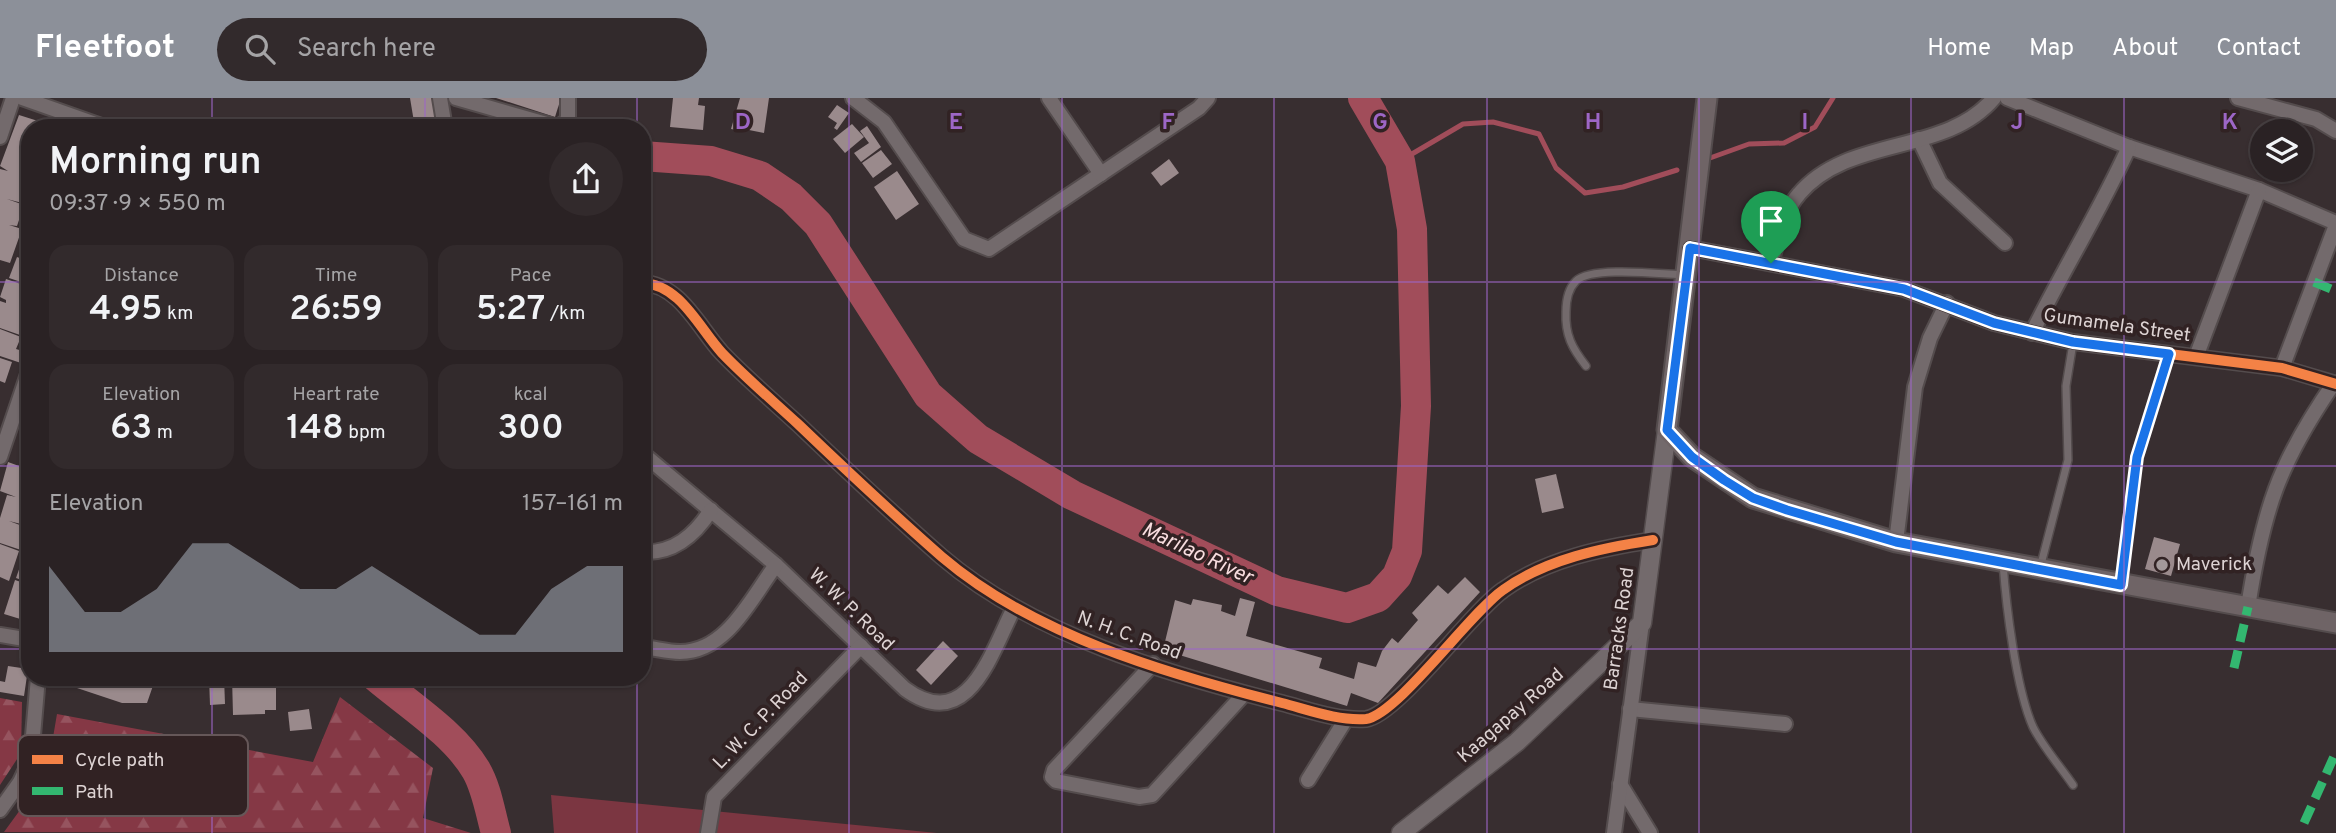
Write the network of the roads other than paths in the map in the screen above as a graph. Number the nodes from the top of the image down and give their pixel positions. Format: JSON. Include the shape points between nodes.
{"nodes":[{"id":1,"x":13,"y":98,"type":"edge"},
{"id":2,"x":22,"y":98,"type":"edge"},
{"id":3,"x":440,"y":98,"type":"edge"},
{"id":4,"x":456,"y":98,"type":"edge"},
{"id":5,"x":568,"y":98,"type":"edge"},
{"id":6,"x":853,"y":98,"type":"edge"},
{"id":7,"x":1049,"y":98,"type":"edge"},
{"id":8,"x":1208,"y":98,"type":"edge"},
{"id":9,"x":1706,"y":98,"type":"edge"},
{"id":10,"x":1994,"y":98,"type":"edge"},
{"id":11,"x":2007,"y":98,"type":"edge"},
{"id":12,"x":2238,"y":98,"type":"edge"},
{"id":13,"x":82,"y":119,"type":"edge"},
{"id":14,"x":444,"y":119,"type":"edge"},
{"id":15,"x":527,"y":119,"type":"edge"},
{"id":16,"x":568,"y":119,"type":"edge"},
{"id":17,"x":2336,"y":131,"type":"edge"},
{"id":18,"x":0,"y":137,"type":"edge"},
{"id":19,"x":1919,"y":139,"type":"junction"},
{"id":20,"x":2129,"y":147,"type":"junction"},
{"id":21,"x":1101,"y":174,"type":"junction"},
{"id":22,"x":2259,"y":190,"type":"junction"},
{"id":23,"x":2336,"y":224,"type":"edge"},
{"id":24,"x":2005,"y":243,"type":"dead end"},
{"id":25,"x":1690,"y":248,"type":"junction"},
{"id":26,"x":1771,"y":263,"type":"junction"},
{"id":27,"x":1687,"y":275,"type":"junction"},
{"id":28,"x":651,"y":285,"type":"edge"},
{"id":29,"x":1947,"y":303,"type":"junction"},
{"id":30,"x":2032,"y":333,"type":"junction"},
{"id":31,"x":2073,"y":342,"type":"junction"},
{"id":32,"x":2169,"y":354,"type":"junction"},
{"id":33,"x":2196,"y":357,"type":"junction"},
{"id":34,"x":1586,"y":366,"type":"dead end"},
{"id":35,"x":2282,"y":368,"type":"junction"},
{"id":36,"x":2335,"y":383,"type":"edge"},
{"id":37,"x":21,"y":395,"type":"edge"},
{"id":38,"x":1667,"y":430,"type":"junction"},
{"id":39,"x":0,"y":457,"type":"edge"},
{"id":40,"x":651,"y":460,"type":"edge"},
{"id":41,"x":711,"y":510,"type":"junction"},
{"id":42,"x":1653,"y":540,"type":"junction"},
{"id":43,"x":1896,"y":542,"type":"junction"},
{"id":44,"x":651,"y":551,"type":"edge"},
{"id":45,"x":2003,"y":563,"type":"junction"},
{"id":46,"x":776,"y":565,"type":"junction"},
{"id":47,"x":2039,"y":569,"type":"junction"},
{"id":48,"x":2121,"y":585,"type":"junction"},
{"id":49,"x":2248,"y":607,"type":"junction"},
{"id":50,"x":1014,"y":608,"type":"junction"},
{"id":51,"x":2336,"y":622,"type":"edge"},
{"id":52,"x":1642,"y":623,"type":"junction"},
{"id":53,"x":0,"y":635,"type":"edge"},
{"id":54,"x":21,"y":638,"type":"edge"},
{"id":55,"x":861,"y":646,"type":"junction"},
{"id":56,"x":651,"y":648,"type":"edge"},
{"id":57,"x":1153,"y":664,"type":"junction"},
{"id":58,"x":37,"y":686,"type":"edge"},
{"id":59,"x":1244,"y":694,"type":"junction"},
{"id":60,"x":1630,"y":709,"type":"junction"},
{"id":61,"x":1346,"y":719,"type":"junction"},
{"id":62,"x":1785,"y":724,"type":"dead end"},
{"id":63,"x":33,"y":735,"type":"edge"},
{"id":64,"x":1308,"y":780,"type":"dead end"},
{"id":65,"x":1620,"y":784,"type":"junction"},
{"id":66,"x":18,"y":785,"type":"edge"},
{"id":67,"x":2073,"y":785,"type":"dead end"},
{"id":68,"x":0,"y":810,"type":"edge"},
{"id":69,"x":708,"y":833,"type":"edge"},
{"id":70,"x":1401,"y":833,"type":"edge"},
{"id":71,"x":1614,"y":833,"type":"edge"},
{"id":72,"x":1650,"y":833,"type":"edge"}],
"edges":[{"from":1,"to":18,"type":"street"},
{"from":2,"to":13,"type":"street"},
{"from":3,"to":14,"type":"street"},
{"from":4,"to":15,"type":"street"},
{"from":5,"to":16,"type":"street"},
{"from":6,"to":21,"type":"street","via":[[884,122],[964,239],[981,248],[1000,245]]},
{"from":7,"to":21,"type":"street"},
{"from":8,"to":21,"type":"street"},
{"from":9,"to":25,"type":"main road"},
{"from":10,"to":19,"type":"street","via":[[1982,112],[1958,126]]},
{"from":11,"to":20,"type":"street"},
{"from":12,"to":17,"type":"street","via":[[2316,119]]},
{"from":19,"to":24,"type":"street","via":[[1940,183]]},
{"from":19,"to":26,"type":"street","via":[[1846,160],[1816,178],[1786,213]]},
{"from":20,"to":22,"type":"street"},
{"from":20,"to":30,"type":"street"},
{"from":22,"to":23,"type":"street"},
{"from":22,"to":33,"type":"street"},
{"from":23,"to":35,"type":"street"},
{"from":25,"to":26,"type":"street","name":"Gumamela Street"},
{"from":25,"to":27,"type":"main road"},
{"from":26,"to":29,"type":"street","name":"Gumamela Street","via":[[1904,289]]},
{"from":27,"to":34,"type":"lane","via":[[1589,274],[1575,282],[1567,299],[1566,329],[1572,348]]},
{"from":27,"to":38,"type":"main road"},
{"from":28,"to":50,"type":"street","name":"N. H. C. Road","via":[[670,292],[721,352],[945,559]]},
{"from":29,"to":30,"type":"street","name":"Gumamela Street"},
{"from":29,"to":43,"type":"street","via":[[1915,387]]},
{"from":30,"to":31,"type":"street","name":"Gumamela Street"},
{"from":31,"to":32,"type":"street","name":"Gumamela Street"},
{"from":31,"to":47,"type":"lane","via":[[2066,386],[2068,460]]},
{"from":32,"to":33,"type":"street","name":"Gumamela Street"},
{"from":32,"to":48,"type":"lane","via":[[2137,457]]},
{"from":33,"to":35,"type":"street","name":"Gumamela Street"},
{"from":35,"to":36,"type":"street","name":"Gumamela Street"},
{"from":36,"to":49,"type":"street","via":[[2279,475],[2262,530]]},
{"from":37,"to":39,"type":"street"},
{"from":38,"to":42,"type":"street","name":"Barracks Road"},
{"from":38,"to":43,"type":"main road","via":[[1692,457],[1753,498]]},
{"from":40,"to":41,"type":"street","name":"W. W. P. Road"},
{"from":41,"to":44,"type":"street","via":[[698,529],[676,547]]},
{"from":41,"to":46,"type":"street","name":"W. W. P. Road"},
{"from":42,"to":52,"type":"street","name":"Barracks Road"},
{"from":42,"to":61,"type":"street","name":"N. H. C. Road","via":[[1573,558],[1519,580],[1488,603],[1393,703],[1371,718]]},
{"from":43,"to":45,"type":"main road"},
{"from":45,"to":47,"type":"main road"},
{"from":45,"to":67,"type":"lane","via":[[2033,727]]},
{"from":46,"to":55,"type":"street","name":"W. W. P. Road"},
{"from":46,"to":56,"type":"street","via":[[723,636],[710,645],[678,652]]},
{"from":47,"to":48,"type":"main road"},
{"from":48,"to":49,"type":"main road"},
{"from":49,"to":51,"type":"main road"},
{"from":50,"to":55,"type":"street","name":"W. W. P. Road","via":[[978,678],[958,699],[946,704],[917,698]]},
{"from":50,"to":57,"type":"street","name":"N. H. C. Road","via":[[1093,645]]},
{"from":52,"to":60,"type":"street","name":"Barracks Road"},
{"from":52,"to":70,"type":"street","name":"Kaagapay Road","via":[[1517,742]]},
{"from":53,"to":54,"type":"street"},
{"from":55,"to":69,"type":"street","name":"L. W. C. P. Road","via":[[714,797]]},
{"from":57,"to":59,"type":"street","name":"N. H. C. Road"},
{"from":57,"to":59,"type":"street","via":[[1054,770],[1056,781],[1139,797],[1152,795]]},
{"from":58,"to":63,"type":"street"},
{"from":59,"to":61,"type":"street","name":"N. H. C. Road"},
{"from":60,"to":62,"type":"street"},
{"from":60,"to":65,"type":"street","name":"Barracks Road"},
{"from":61,"to":64,"type":"street"},
{"from":65,"to":71,"type":"street","name":"Barracks Road"},
{"from":65,"to":72,"type":"street"},
{"from":66,"to":68,"type":"street"}]}
